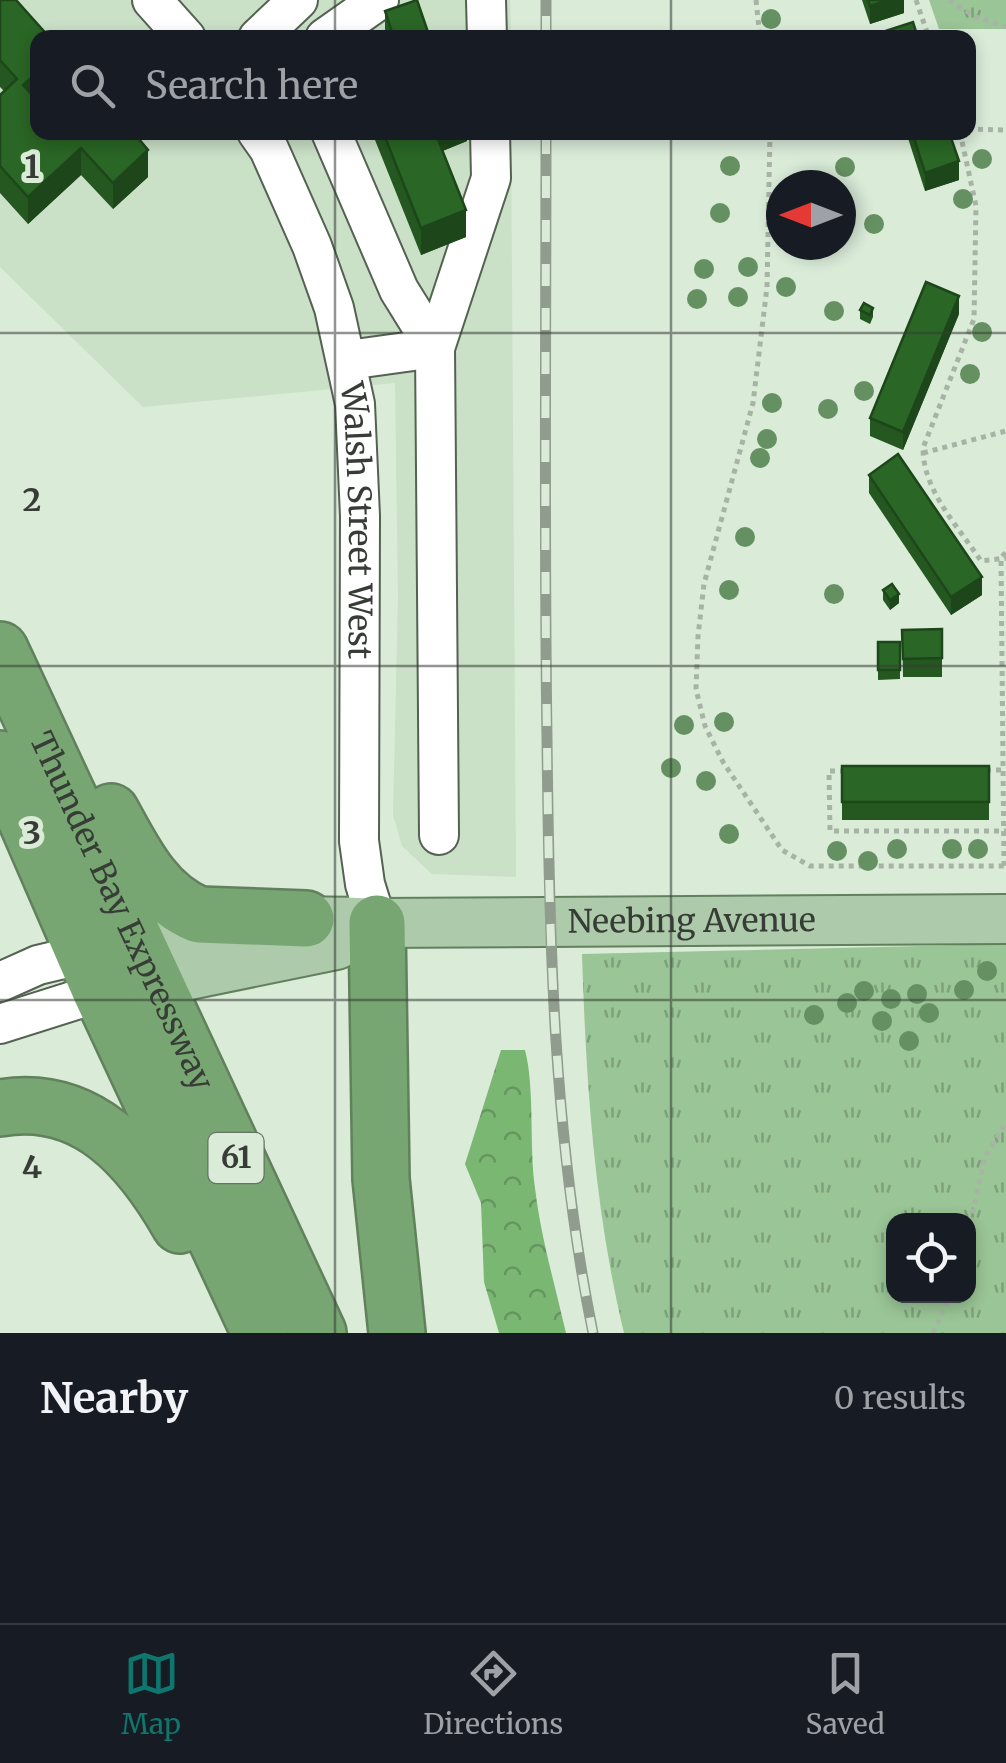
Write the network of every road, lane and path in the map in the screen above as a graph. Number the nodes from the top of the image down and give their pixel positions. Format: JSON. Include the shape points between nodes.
{"nodes":[{"id":1,"x":152,"y":0,"type":"edge"},
{"id":2,"x":298,"y":0,"type":"edge"},
{"id":3,"x":379,"y":0,"type":"edge"},
{"id":4,"x":486,"y":0,"type":"edge"},
{"id":5,"x":756,"y":0,"type":"edge"},
{"id":6,"x":916,"y":0,"type":"edge"},
{"id":7,"x":949,"y":0,"type":"edge"},
{"id":8,"x":1006,"y":27,"type":"edge"},
{"id":9,"x":179,"y":30,"type":"edge"},
{"id":10,"x":270,"y":30,"type":"edge"},
{"id":11,"x":336,"y":30,"type":"edge"},
{"id":12,"x":487,"y":30,"type":"edge"},
{"id":13,"x":759,"y":30,"type":"edge"},
{"id":14,"x":926,"y":30,"type":"edge"},
{"id":15,"x":976,"y":129,"type":"edge"},
{"id":16,"x":1006,"y":130,"type":"edge"},
{"id":17,"x":263,"y":140,"type":"edge"},
{"id":18,"x":335,"y":140,"type":"edge"},
{"id":19,"x":490,"y":140,"type":"edge"},
{"id":20,"x":770,"y":140,"type":"edge"},
{"id":21,"x":962,"y":140,"type":"edge"},
{"id":22,"x":435,"y":348,"type":"junction"},
{"id":23,"x":348,"y":360,"type":"junction"},
{"id":24,"x":1006,"y":431,"type":"edge"},
{"id":25,"x":922,"y":453,"type":"junction"},
{"id":26,"x":927,"y":480,"type":"junction"},
{"id":27,"x":917,"y":488,"type":"edge"},
{"id":28,"x":954,"y":522,"type":"junction"},
{"id":29,"x":944,"y":528,"type":"edge"},
{"id":30,"x":1004,"y":556,"type":"edge"},
{"id":31,"x":981,"y":561,"type":"junction"},
{"id":32,"x":973,"y":569,"type":"edge"},
{"id":33,"x":0,"y":625,"type":"edge"},
{"id":34,"x":0,"y":650,"type":"edge"},
{"id":35,"x":0,"y":759,"type":"edge"},
{"id":36,"x":983,"y":770,"type":"edge"},
{"id":37,"x":1004,"y":770,"type":"edge"},
{"id":38,"x":846,"y":781,"type":"edge"},
{"id":39,"x":1004,"y":831,"type":"edge"},
{"id":40,"x":439,"y":834,"type":"dead end"},
{"id":41,"x":1005,"y":866,"type":"edge"},
{"id":42,"x":306,"y":919,"type":"junction"},
{"id":43,"x":1006,"y":920,"type":"edge"},
{"id":44,"x":378,"y":924,"type":"junction"},
{"id":45,"x":146,"y":962,"type":"junction"},
{"id":46,"x":93,"y":973,"type":"junction"},
{"id":47,"x":0,"y":982,"type":"edge"},
{"id":48,"x":0,"y":1024,"type":"edge"},
{"id":49,"x":0,"y":1108,"type":"edge"},
{"id":50,"x":1006,"y":1122,"type":"edge"},
{"id":51,"x":972,"y":1213,"type":"edge"},
{"id":52,"x":947,"y":1303,"type":"edge"},
{"id":53,"x":242,"y":1333,"type":"edge"},
{"id":54,"x":260,"y":1333,"type":"edge"},
{"id":55,"x":318,"y":1333,"type":"edge"},
{"id":56,"x":397,"y":1333,"type":"edge"},
{"id":57,"x":934,"y":1333,"type":"edge"}],
"edges":[{"from":1,"to":9,"type":"street"},
{"from":2,"to":10,"type":"street"},
{"from":3,"to":11,"type":"street"},
{"from":4,"to":12,"type":"street"},
{"from":5,"to":13,"type":"path"},
{"from":6,"to":14,"type":"path"},
{"from":7,"to":8,"type":"path"},
{"from":15,"to":16,"type":"path"},
{"from":17,"to":23,"type":"street","name":"Walsh Street West","via":[[312,246]]},
{"from":18,"to":22,"type":"street","via":[[399,290]]},
{"from":19,"to":22,"type":"street","via":[[492,178]]},
{"from":20,"to":41,"type":"path","via":[[767,287],[752,403],[704,584],[698,636],[696,689],[704,726],[782,850],[810,866]]},
{"from":21,"to":25,"type":"path","via":[[976,206],[974,318]]},
{"from":22,"to":23,"type":"street"},
{"from":22,"to":40,"type":"street"},
{"from":23,"to":44,"type":"street","name":"Walsh Street West","via":[[359,463],[358,841]]},
{"from":24,"to":25,"type":"path"},
{"from":25,"to":26,"type":"path"},
{"from":26,"to":27,"type":"path"},
{"from":26,"to":28,"type":"path"},
{"from":28,"to":29,"type":"path"},
{"from":28,"to":31,"type":"path"},
{"from":30,"to":31,"type":"path"},
{"from":30,"to":37,"type":"path"},
{"from":31,"to":32,"type":"path"},
{"from":33,"to":42,"type":"highway","via":[[157,886],[199,915]]},
{"from":34,"to":45,"type":"highway","name":"Thunder Bay Expressway","number":"61"},
{"from":35,"to":46,"type":"highway","name":"Thunder Bay Expressway","number":"61"},
{"from":36,"to":37,"type":"path"},
{"from":37,"to":39,"type":"path"},
{"from":38,"to":39,"type":"path","via":[[846,771],[829,771],[830,831]]},
{"from":39,"to":41,"type":"path"},
{"from":42,"to":44,"type":"main road","name":"Neebing Avenue"},
{"from":42,"to":45,"type":"main road","name":"Neebing Avenue"},
{"from":43,"to":44,"type":"main road","name":"Neebing Avenue"},
{"from":44,"to":45,"type":"main road","name":"Neebing Avenue","via":[[336,946]]},
{"from":44,"to":56,"type":"highway","via":[[381,1180]]},
{"from":45,"to":46,"type":"main road","name":"Neebing Avenue"},
{"from":45,"to":55,"type":"highway","name":"Thunder Bay Expressway","number":"61"},
{"from":46,"to":47,"type":"street","via":[[38,965]]},
{"from":46,"to":48,"type":"street"},
{"from":46,"to":54,"type":"highway","name":"Thunder Bay Expressway","number":"61"},
{"from":49,"to":53,"type":"highway","via":[[57,1109],[122,1142],[176,1218]]},
{"from":50,"to":51,"type":"path","via":[[985,1157]]},
{"from":52,"to":57,"type":"path"}]}
